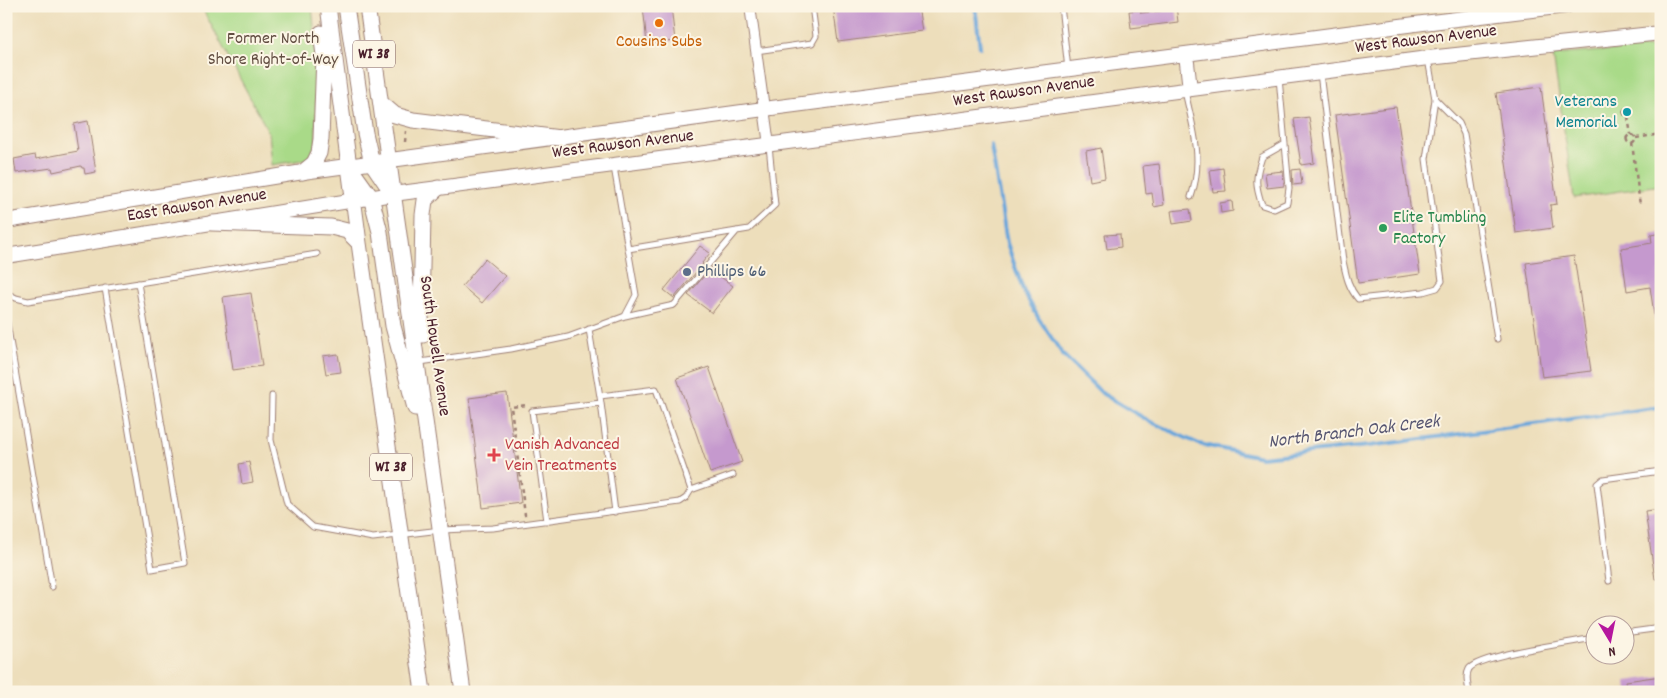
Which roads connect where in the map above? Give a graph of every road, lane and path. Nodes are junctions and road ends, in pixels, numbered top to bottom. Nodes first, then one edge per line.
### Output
1 (318, 6) edge
2 (328, 6) edge
3 (346, 6) edge
4 (367, 6) edge
5 (750, 6) edge
6 (812, 6) edge
7 (1061, 6) edge
8 (1566, 6) edge
9 (1661, 33) edge
10 (756, 51) junction
11 (1186, 54) junction
12 (1428, 58) junction
13 (1068, 69) junction
14 (1320, 72) junction
15 (1279, 78) junction
16 (1187, 90) junction
17 (1435, 99) junction
18 (381, 103) junction
19 (764, 109) junction
20 (1628, 117) dead end
21 (406, 128) dead end
22 (401, 134) dead end
23 (406, 134) junction
24 (1631, 134) junction
25 (1661, 134) edge
26 (560, 138) junction
27 (1636, 138) junction
28 (405, 142) dead end
29 (1632, 143) junction
30 (1285, 144) junction
31 (769, 145) junction
32 (389, 161) junction
33 (372, 163) junction
34 (614, 165) junction
35 (349, 166) junction
36 (303, 172) junction
37 (438, 188) junction
38 (393, 194) junction
39 (371, 197) junction
40 (1191, 197) dead end
41 (354, 200) junction
42 (1640, 205) dead end
43 (6, 221) edge
44 (212, 222) junction
45 (738, 231) junction
46 (359, 243) junction
47 (628, 250) junction
48 (317, 254) dead end
49 (6, 256) edge
50 (138, 283) junction
51 (105, 288) junction
52 (6, 294) edge
53 (625, 316) junction
54 (6, 317) edge
55 (588, 329) junction
56 (1497, 339) dead end
57 (422, 362) junction
58 (272, 396) dead end
59 (600, 396) junction
60 (601, 403) junction
61 (532, 411) junction
62 (432, 470) junction
63 (1661, 471) edge
64 (733, 475) dead end
65 (691, 490) junction
66 (616, 512) junction
67 (517, 516) dead end
68 (547, 521) junction
69 (441, 530) junction
70 (401, 535) junction
71 (1609, 581) dead end
72 (52, 587) dead end
73 (1661, 628) edge
74 (1634, 632) edge
75 (1584, 640) edge
76 (423, 692) edge
77 (463, 692) edge
78 (1469, 692) edge

1 - 36 main road
2 - 35 main road, WI 38
3 - 33 main road
4 - 18 main road, South Howell Avenue / WI 38
5 - 10 street
6 - 10 lane
7 - 13 lane
8 - 11 main road, West Rawson Avenue
9 - 12 main road, West Rawson Avenue
10 - 19 street
11 - 13 main road, West Rawson Avenue
11 - 16 main road
12 - 14 main road, West Rawson Avenue
12 - 17 lane
13 - 19 main road, West Rawson Avenue
14 - 15 main road, West Rawson Avenue
14 - 17 lane
15 - 16 main road, West Rawson Avenue
15 - 30 lane
16 - 31 main road, West Rawson Avenue
16 - 40 lane
17 - 56 lane
18 - 26 main road
18 - 32 main road, South Howell Avenue / WI 38
19 - 26 main road, West Rawson Avenue
19 - 31 street
20 - 24 path
21 - 23 path
22 - 23 path
23 - 28 path
24 - 27 path
24 - 29 path
25 - 27 path
26 - 32 main road, West Rawson Avenue
27 - 29 path
29 - 42 path
30 - 30 lane
31 - 34 main road, West Rawson Avenue
31 - 45 lane
32 - 33 main road, East Rawson Avenue
32 - 38 main road, South Howell Avenue / WI 38
33 - 35 main road, East Rawson Avenue
33 - 38 main road
34 - 37 main road, West Rawson Avenue
34 - 47 lane
35 - 36 main road, East Rawson Avenue
35 - 39 main road
35 - 41 main road, WI 38
36 - 43 main road, East Rawson Avenue
37 - 38 main road, West Rawson Avenue
37 - 57 main road
38 - 39 main road, East Rawson Avenue
38 - 57 main road, South Howell Avenue / WI 38
39 - 41 main road, East Rawson Avenue
39 - 62 main road
41 - 44 main road, East Rawson Avenue
41 - 46 main road, WI 38
44 - 46 main road
44 - 49 main road, East Rawson Avenue
45 - 47 lane
45 - 53 lane
46 - 70 main road, WI 38
47 - 53 lane
48 - 50 lane
50 - 51 lane
50 - 51 lane
51 - 52 lane
53 - 55 lane
54 - 72 lane
55 - 57 lane
55 - 59 lane
57 - 62 main road, South Howell Avenue / WI 38
58 - 70 lane
59 - 60 lane
59 - 65 lane
60 - 61 lane
60 - 66 lane
61 - 67 path
61 - 68 lane
62 - 69 main road, South Howell Avenue / WI 38
63 - 71 lane
64 - 65 lane
65 - 66 lane
66 - 68 lane
68 - 69 lane
69 - 70 lane
69 - 77 main road, South Howell Avenue / WI 38
70 - 76 main road, WI 38
73 - 74 lane
75 - 78 lane

